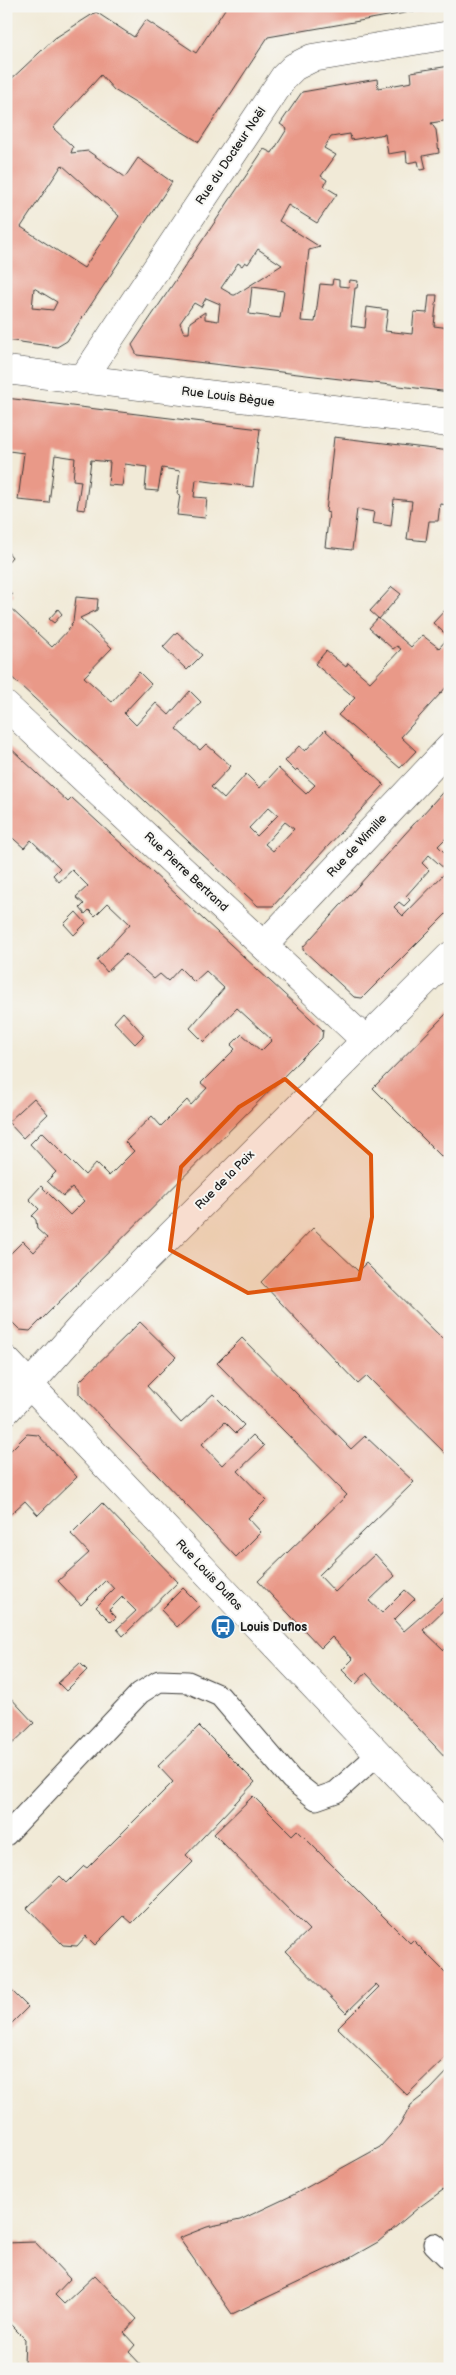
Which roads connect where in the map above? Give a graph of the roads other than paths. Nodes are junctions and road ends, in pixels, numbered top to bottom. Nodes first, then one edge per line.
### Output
1 (450, 35) edge
2 (6, 370) edge
3 (82, 380) junction
4 (450, 423) edge
5 (6, 706) edge
6 (450, 747) edge
7 (264, 945) junction
8 (450, 956) edge
9 (364, 1039) junction
10 (6, 1360) edge
11 (30, 1385) junction
12 (6, 1412) edge
13 (378, 1754) junction
14 (450, 1830) edge
15 (6, 1835) edge
16 (434, 2244) dead end
17 (450, 2260) edge

1 - 3 street, Rue du Docteur Noël
2 - 3 street, Rue Louis Bègue
3 - 4 street, Rue Louis Bègue
5 - 7 street, Rue Pierre Bertrand
6 - 7 street, Rue de Wimille
7 - 9 street, Rue Pierre Bertrand
8 - 9 street, Rue de la Paix
9 - 11 street, Rue de la Paix
10 - 11 street, Rue Louis Duflos
11 - 12 street, Rue de la Paix
11 - 13 street, Rue Louis Duflos
13 - 14 street, Rue Louis Duflos
13 - 15 lane
16 - 17 lane

